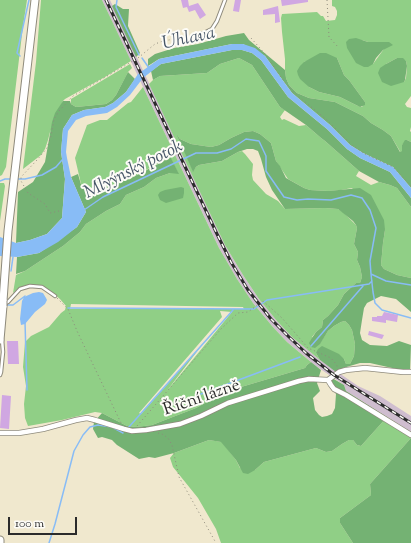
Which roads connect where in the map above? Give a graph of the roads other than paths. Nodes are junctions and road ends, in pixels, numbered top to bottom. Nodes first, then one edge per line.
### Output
1 (35, 0) edge
2 (225, 0) edge
3 (195, 36) road end
4 (55, 296) road end
5 (2, 304) edge
6 (1, 327) edge
7 (0, 340) edge
8 (411, 372) edge
9 (0, 375) edge
10 (328, 380) junction
11 (0, 433) edge
12 (411, 435) edge

1 - 5 main road
2 - 3 lane
4 - 5 lane
5 - 6 main road
6 - 7 main road
6 - 9 lane
8 - 10 street
10 - 11 street, Říční lázně
10 - 12 street

